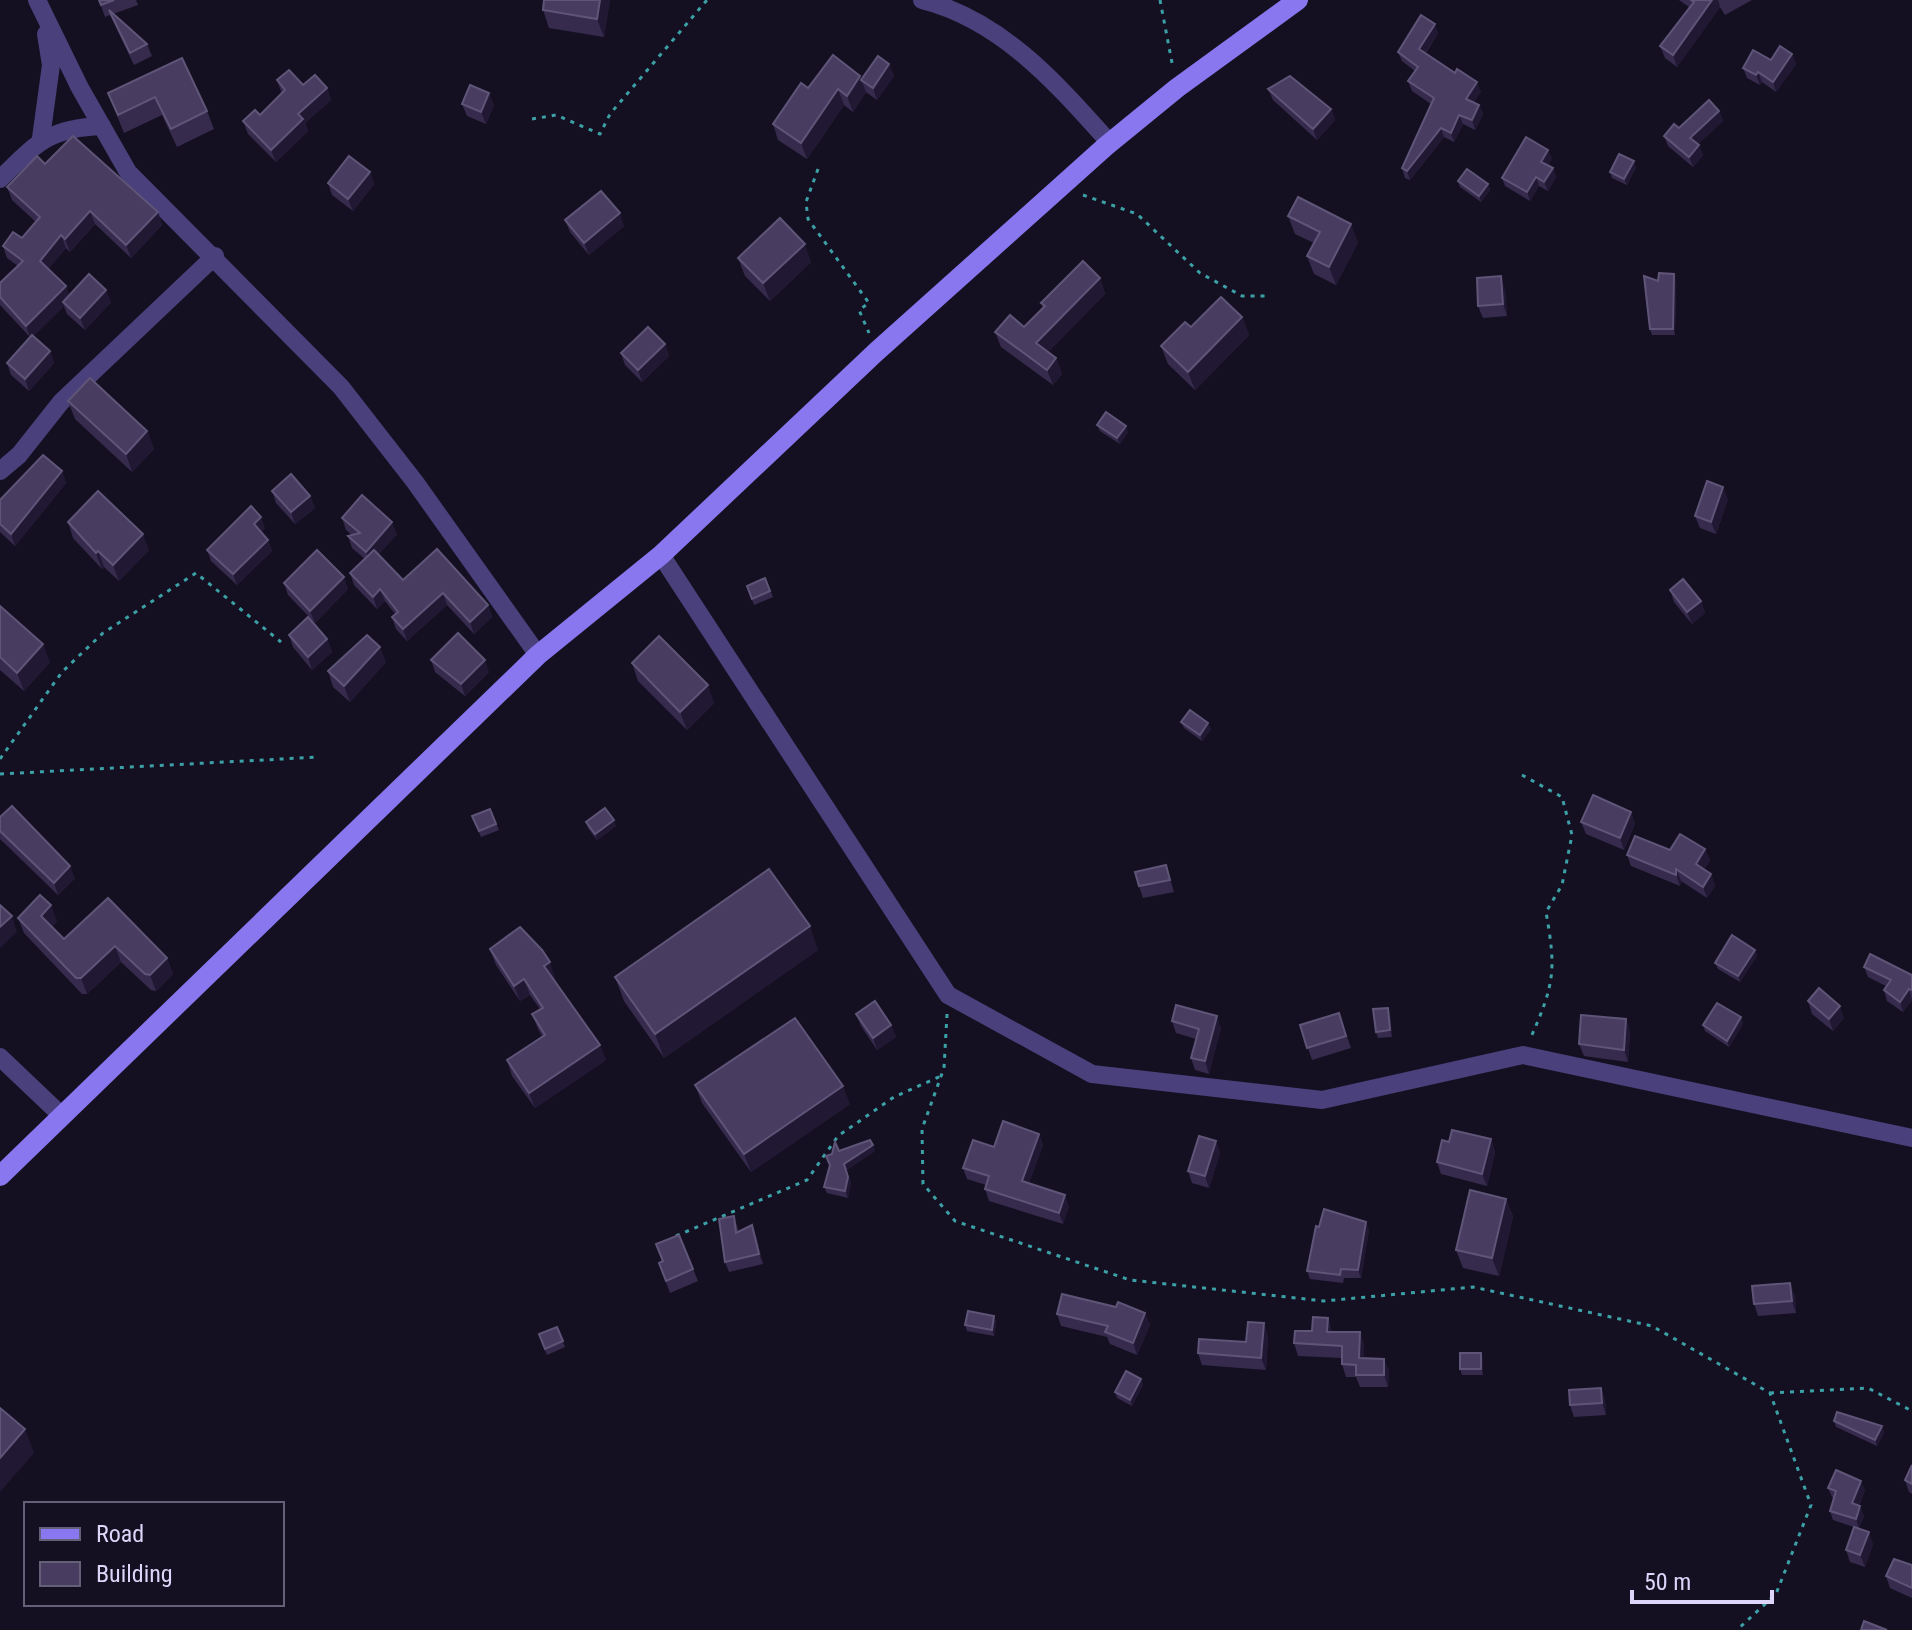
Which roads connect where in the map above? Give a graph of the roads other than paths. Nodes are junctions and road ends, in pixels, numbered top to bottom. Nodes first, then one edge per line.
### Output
1 (922, 0) edge
2 (1298, 0) edge
3 (40, 8) edge
4 (102, 126) junction
5 (41, 138) junction
6 (1110, 143) junction
7 (0, 179) edge
8 (215, 256) junction
9 (0, 471) edge
10 (661, 555) junction
11 (538, 655) junction
12 (0, 1057) edge
13 (62, 1116) junction
14 (1912, 1138) edge
15 (0, 1176) edge

1 - 6 street
2 - 6 main road
3 - 4 street
3 - 5 street
4 - 5 street
4 - 8 street
5 - 7 street
6 - 10 main road
8 - 9 street
8 - 11 street
10 - 11 main road
10 - 14 street
11 - 13 main road
12 - 13 street
13 - 15 main road

